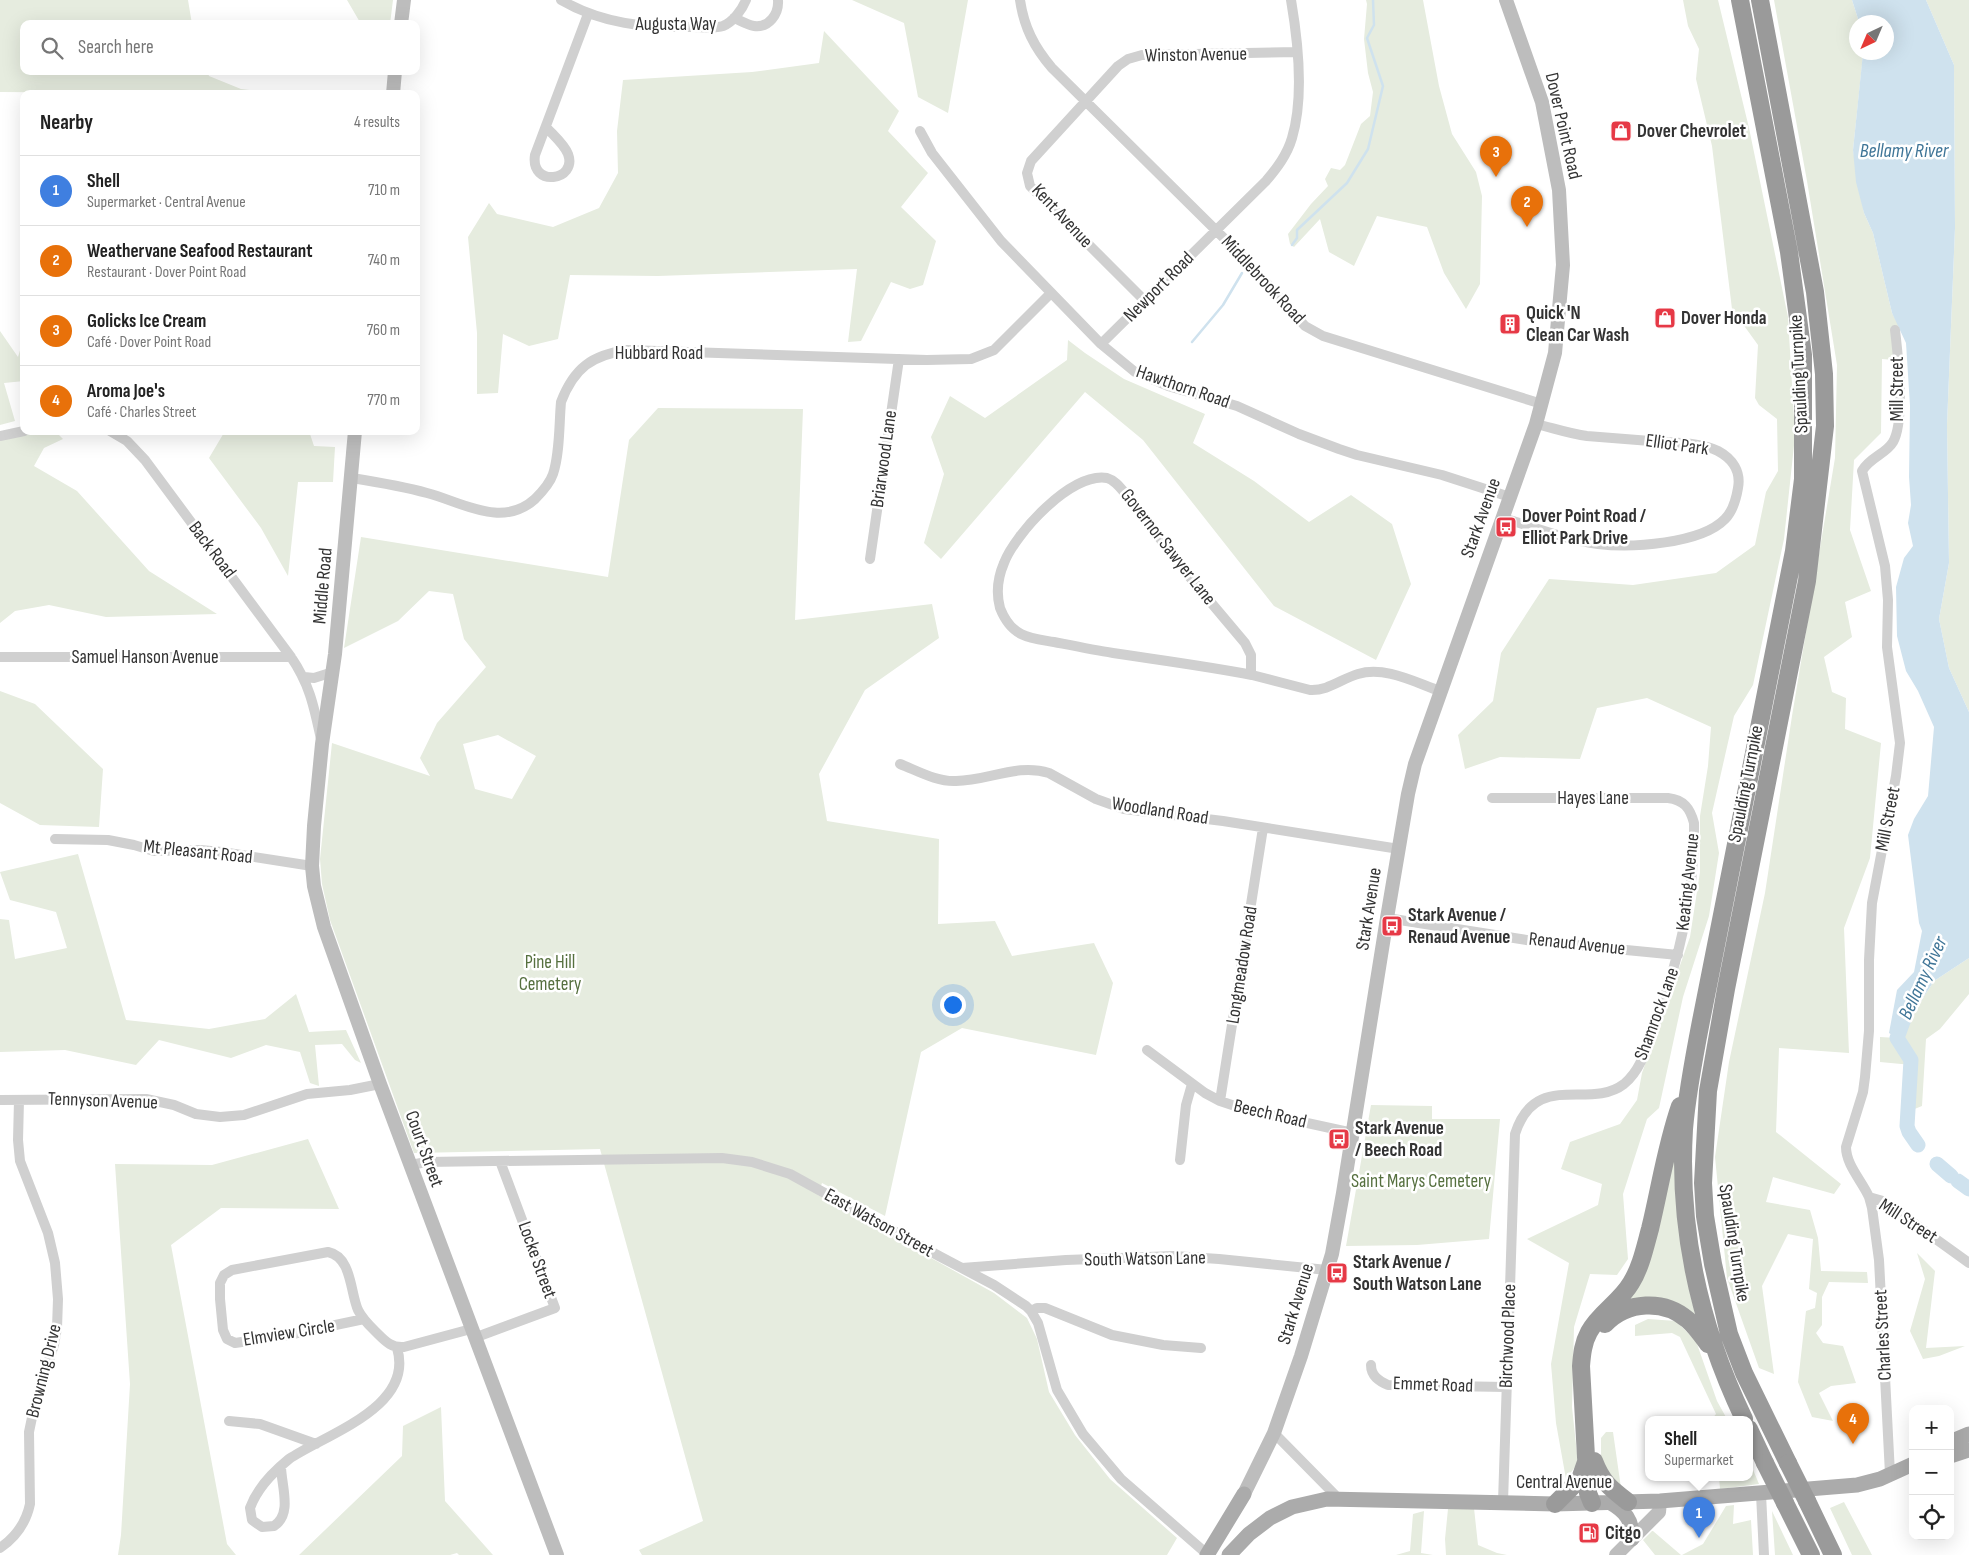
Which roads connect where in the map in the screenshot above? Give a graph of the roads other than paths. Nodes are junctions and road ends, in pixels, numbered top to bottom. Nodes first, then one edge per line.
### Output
1 (404, 0) edge
2 (561, 0) edge
3 (746, 0) edge
4 (778, 0) edge
5 (1020, 0) edge
6 (1291, 0) edge
7 (1506, 0) edge
8 (1740, 0) edge
9 (1760, 0) edge
10 (588, 14) junction
11 (734, 18) junction
12 (402, 20) edge
13 (1297, 52) junction
14 (395, 75) edge
15 (394, 90) edge
16 (1085, 102) junction
17 (546, 127) junction
18 (920, 131) dead end
19 (1216, 230) junction
20 (1563, 265) joint
21 (1051, 294) junction
22 (1145, 301) junction
23 (1895, 330) dead end
24 (1101, 344) junction
25 (899, 359) junction
26 (1542, 404) junction
27 (1536, 424) junction
28 (20, 431) edge
29 (118, 435) edge
30 (355, 435) edge
31 (0, 436) edge
32 (352, 478) junction
33 (1510, 497) junction
34 (1503, 518) junction
35 (870, 559) dead end
36 (0, 656) edge
37 (291, 657) junction
38 (333, 672) junction
39 (1251, 675) junction
40 (304, 677) junction
41 (1440, 691) junction
42 (322, 744) junction
43 (900, 764) dead end
44 (1492, 798) dead end
45 (1690, 809) joint
46 (1263, 828) junction
47 (55, 839) dead end
48 (1399, 849) junction
49 (312, 866) junction
50 (1387, 918) junction
51 (1678, 955) junction
52 (1147, 1050) dead end
53 (1692, 1070) junction
54 (380, 1084) junction
55 (1192, 1084) junction
56 (0, 1100) edge
57 (19, 1100) junction
58 (1220, 1102) junction
59 (1353, 1133) junction
60 (1180, 1160) dead end
61 (500, 1161) junction
62 (411, 1165) junction
63 (1514, 1169) joint
64 (1869, 1197) junction
65 (1969, 1262) edge
66 (962, 1268) junction
67 (1328, 1270) junction
68 (1031, 1311) junction
69 (364, 1319) junction
70 (473, 1334) junction
71 (397, 1348) junction
72 (1200, 1348) dead end
73 (1717, 1357) junction
74 (1371, 1365) dead end
75 (1506, 1387) junction
76 (1743, 1416) edge
77 (229, 1421) dead end
78 (1274, 1433) junction
79 (1969, 1434) edge
80 (1753, 1438) edge
81 (1954, 1440) edge
82 (316, 1444) junction
83 (1969, 1450) edge
84 (1954, 1455) edge
85 (1590, 1461) junction
86 (281, 1466) junction
87 (1909, 1466) edge
88 (1890, 1474) junction
89 (1244, 1494) joint
90 (1761, 1494) junction
91 (1338, 1498) junction
92 (1660, 1500) junction
93 (1503, 1502) junction
94 (1601, 1502) junction
95 (1628, 1502) junction
96 (1555, 1504) junction
97 (1632, 1539) junction
98 (0, 1548) edge
99 (557, 1555) edge
100 (1208, 1555) edge
101 (1229, 1555) edge
102 (1616, 1555) edge
103 (1764, 1555) edge
104 (1811, 1555) edge
105 (1833, 1555) edge

1 - 12 main road
2 - 10 street, Augusta Way
3 - 11 street, Augusta Way
4 - 11 street, Augusta Way
5 - 16 street, Middlebrook Road
6 - 13 street, Newport Road
7 - 20 main road, Dover Point Road
8 - 53 highway, Spaulding Turnpike
9 - 105 highway, Spaulding Turnpike, bridge
10 - 11 street, Augusta Way
10 - 17 street
13 - 16 street, Winston Avenue
13 - 19 street, Newport Road
14 - 15 main road
16 - 19 street, Middlebrook Road
16 - 22 street, Kent Avenue
17 - 17 street
18 - 21 street, Hawthorn Road
19 - 22 street, Newport Road
19 - 26 street, Middlebrook Road
20 - 26 main road, Stark Avenue
21 - 24 street, Hawthorn Road
21 - 25 street, Hubbard Road
22 - 24 street, Newport Road
23 - 64 street, Mill Street
24 - 33 street, Hawthorn Road
25 - 32 street, Hubbard Road
25 - 35 street, Briarwood Lane
26 - 27 main road, Stark Avenue
27 - 33 main road, Stark Avenue
27 - 34 street, Elliot Park
28 - 31 street
29 - 37 street, Back Road
30 - 32 main road, Middle Road
32 - 38 main road, Middle Road
33 - 34 main road, Stark Avenue
34 - 41 main road, Stark Avenue
36 - 37 street, Samuel Hanson Avenue
37 - 40 street, Back Road
38 - 40 street
38 - 42 main road, Middle Road
39 - 39 street, Governor Sawyer Lane
39 - 41 street, Governor Sawyer Lane
40 - 42 street, Back Road
41 - 48 main road, Stark Avenue
42 - 49 main road, Court Street
43 - 46 street, Woodland Road
44 - 45 street, Hayes Lane
45 - 51 street, Keating Avenue
46 - 48 street, Woodland Road
46 - 58 street, Longmeadow Road
47 - 49 street, Mt Pleasant Road
48 - 50 main road, Stark Avenue
49 - 54 main road, Court Street
50 - 51 street, Renaud Avenue
50 - 59 main road, Stark Avenue
51 - 63 street, Shamrock Lane
52 - 55 street, Beech Road
53 - 73 highway, Spaulding Turnpike
53 - 85 highway
54 - 57 street, Tennyson Avenue
54 - 62 main road, Court Street
55 - 58 street, Beech Road
55 - 60 street
56 - 57 street, Tennyson Avenue
57 - 98 street, Browning Drive
58 - 59 street, Beech Road
59 - 67 main road, Stark Avenue
61 - 62 street, East Watson Street
61 - 66 street, East Watson Street
61 - 70 street, Locke Street
62 - 70 main road, Court Street
63 - 75 street, Birchwood Place
64 - 65 street, Mill Street
64 - 88 street, Charles Street
66 - 67 street, South Watson Lane
66 - 68 street, East Watson Street
67 - 78 main road, Stark Avenue
68 - 72 street
68 - 100 street, East Watson Street
69 - 69 street, Elmview Circle
69 - 71 street, Elmview Circle
70 - 71 street
70 - 99 main road, Court Street
71 - 82 street
73 - 76 highway, Spaulding Turnpike
73 - 85 highway
74 - 75 street, Emmet Road
75 - 93 street, Birchwood Place
77 - 82 street
78 - 89 main road, Stark Avenue
78 - 91 street
79 - 81 main road
80 - 104 highway, bridge
82 - 86 street
83 - 84 main road
85 - 94 highway
85 - 95 highway
85 - 96 highway
86 - 86 street
87 - 88 main road, Central Avenue
88 - 90 main road, Central Avenue
89 - 100 main road, Stark Avenue
90 - 92 main road, Central Avenue
90 - 103 street
91 - 93 main road, Central Avenue
91 - 101 main road, Central Avenue
92 - 95 main road, Central Avenue
92 - 97 main road
93 - 96 main road, Central Avenue
94 - 95 main road, Central Avenue
94 - 96 main road, Central Avenue
94 - 97 main road
97 - 102 main road

